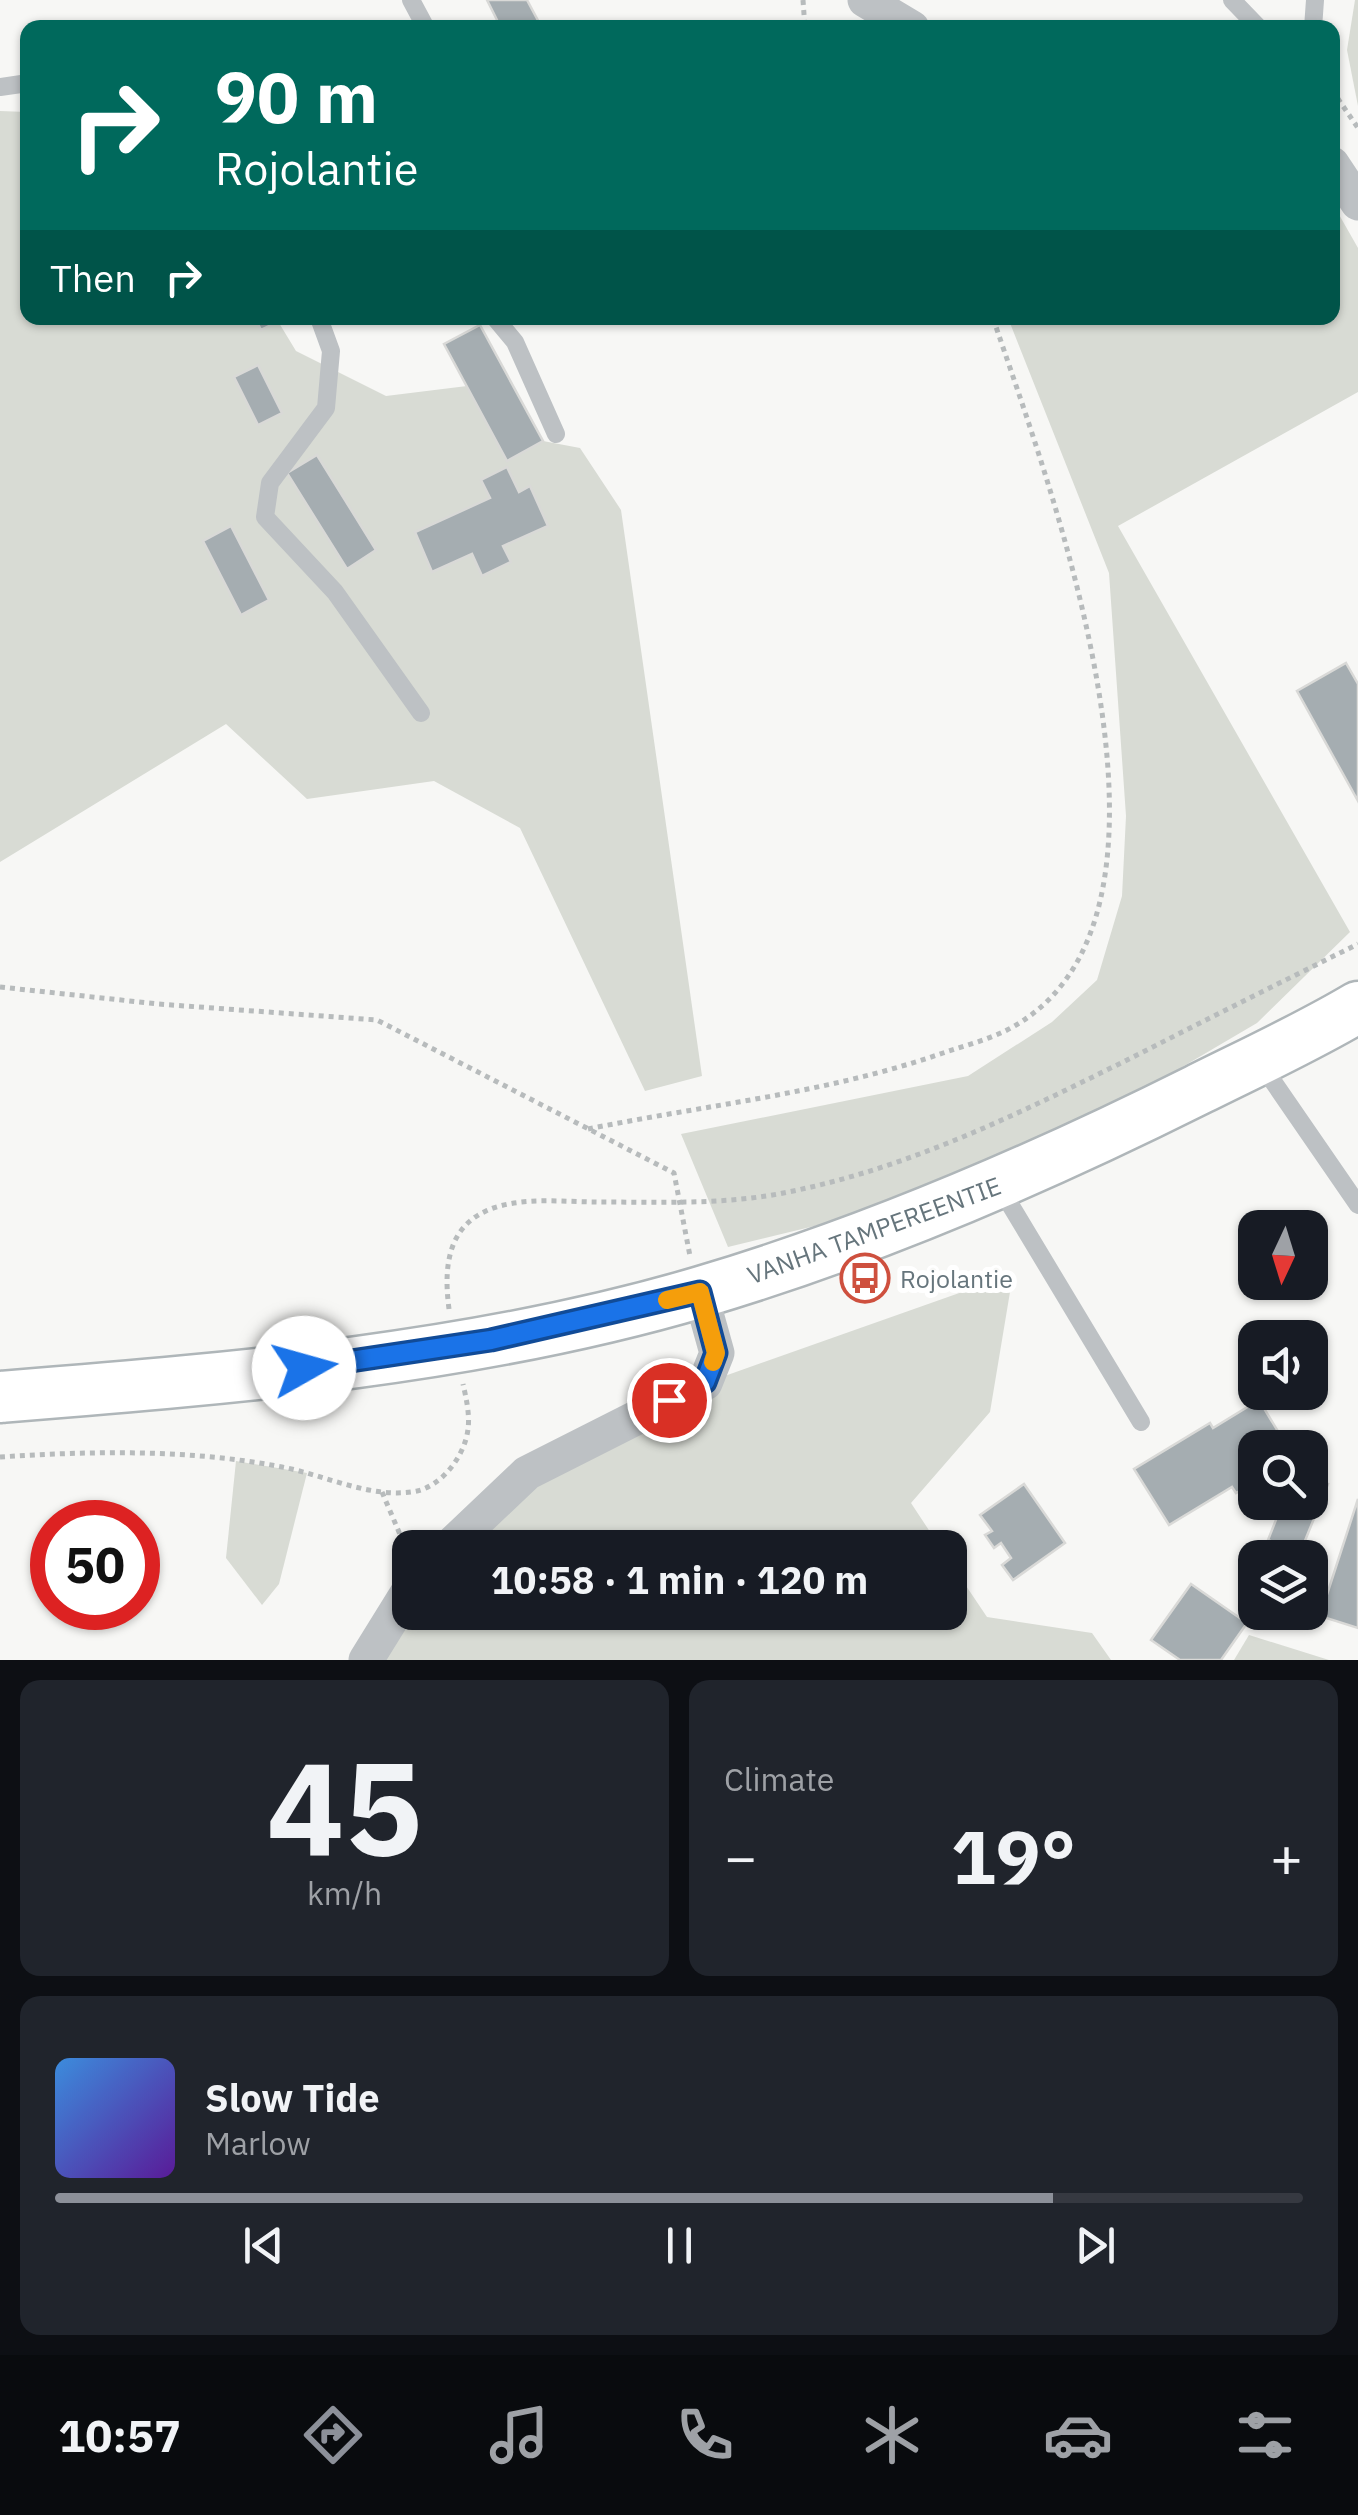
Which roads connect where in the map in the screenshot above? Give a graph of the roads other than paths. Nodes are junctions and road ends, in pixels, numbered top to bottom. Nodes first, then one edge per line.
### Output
1 (866, 0) edge
2 (1232, 0) edge
3 (899, 20) edge
4 (1251, 20) edge
5 (1340, 176) edge
6 (1358, 203) edge
7 (322, 325) edge
8 (501, 325) edge
9 (556, 434) dead end
10 (421, 713) dead end
11 (1358, 1007) edge
12 (1258, 1060) junction
13 (998, 1186) junction
14 (1358, 1206) edge
15 (700, 1292) junction
16 (0, 1396) edge
17 (1141, 1422) dead end
18 (467, 1530) edge
19 (392, 1618) edge
20 (366, 1660) edge

1 - 3 street
2 - 4 lane
5 - 6 street
7 - 10 lane
8 - 9 lane
11 - 12 main road, VANHA TAMPEREENTIE
12 - 13 main road, VANHA TAMPEREENTIE
12 - 14 lane
13 - 15 main road, VANHA TAMPEREENTIE
13 - 17 lane
15 - 16 main road, VANHA TAMPEREENTIE
15 - 18 street
19 - 20 street

